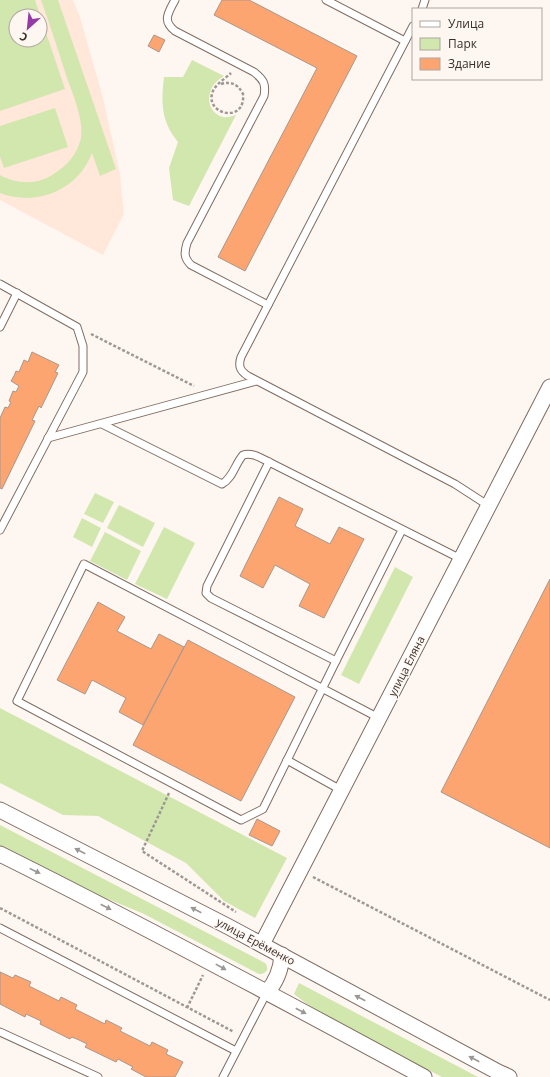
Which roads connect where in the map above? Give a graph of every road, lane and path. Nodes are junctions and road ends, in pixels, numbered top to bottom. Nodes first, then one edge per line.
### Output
1 (175, 0) edge
2 (326, 0) edge
3 (412, 28) edge
4 (405, 41) junction
5 (221, 84) joint
6 (0, 284) edge
7 (17, 293) junction
8 (268, 305) junction
9 (0, 327) edge
10 (77, 327) junction
11 (256, 381) junction
12 (550, 387) edge
13 (209, 394) junction
14 (102, 424) junction
15 (48, 438) junction
16 (269, 462) junction
17 (489, 506) junction
18 (0, 530) edge
19 (402, 530) junction
20 (461, 559) junction
21 (336, 661) junction
22 (323, 688) junction
23 (379, 718) junction
24 (287, 760) junction
25 (341, 790) junction
26 (0, 810) edge
27 (0, 854) edge
28 (300, 870) junction
29 (0, 908) edge
30 (0, 928) edge
31 (262, 944) junction
32 (282, 955) junction
33 (267, 992) junction
34 (550, 1000) edge
35 (0, 1032) edge
36 (244, 1037) junction
37 (236, 1051) junction
38 (98, 1077) edge
39 (223, 1077) edge
40 (424, 1077) edge
41 (509, 1077) edge

1 - 8 lane
2 - 4 lane
3 - 4 lane
4 - 8 lane
5 - 5 path
6 - 7 lane
7 - 9 lane
7 - 10 lane
8 - 11 lane
10 - 13 path
10 - 15 lane
11 - 13 lane
11 - 17 lane
12 - 17 street, улица Еляна
13 - 14 lane
14 - 15 lane
14 - 16 lane
15 - 18 lane
16 - 19 lane
16 - 21 lane
17 - 20 street, улица Еляна
19 - 20 lane
19 - 21 lane
20 - 23 street, улица Еляна
21 - 22 lane
22 - 23 lane
22 - 24 lane
22 - 24 lane
23 - 25 street, улица Еляна
24 - 25 lane
25 - 28 street, улица Еляна
31 -> 26 street, улица Ерёменко
27 -> 33 street
28 - 31 street, улица Еляна
28 - 34 path
29 - 36 path
30 - 37 lane
31 - 32 street, улица Ерёменко
32 - 33 street
41 -> 32 street, улица Ерёменко
33 - 36 lane
33 -> 40 street
35 - 38 lane
36 - 37 lane
37 - 39 lane

